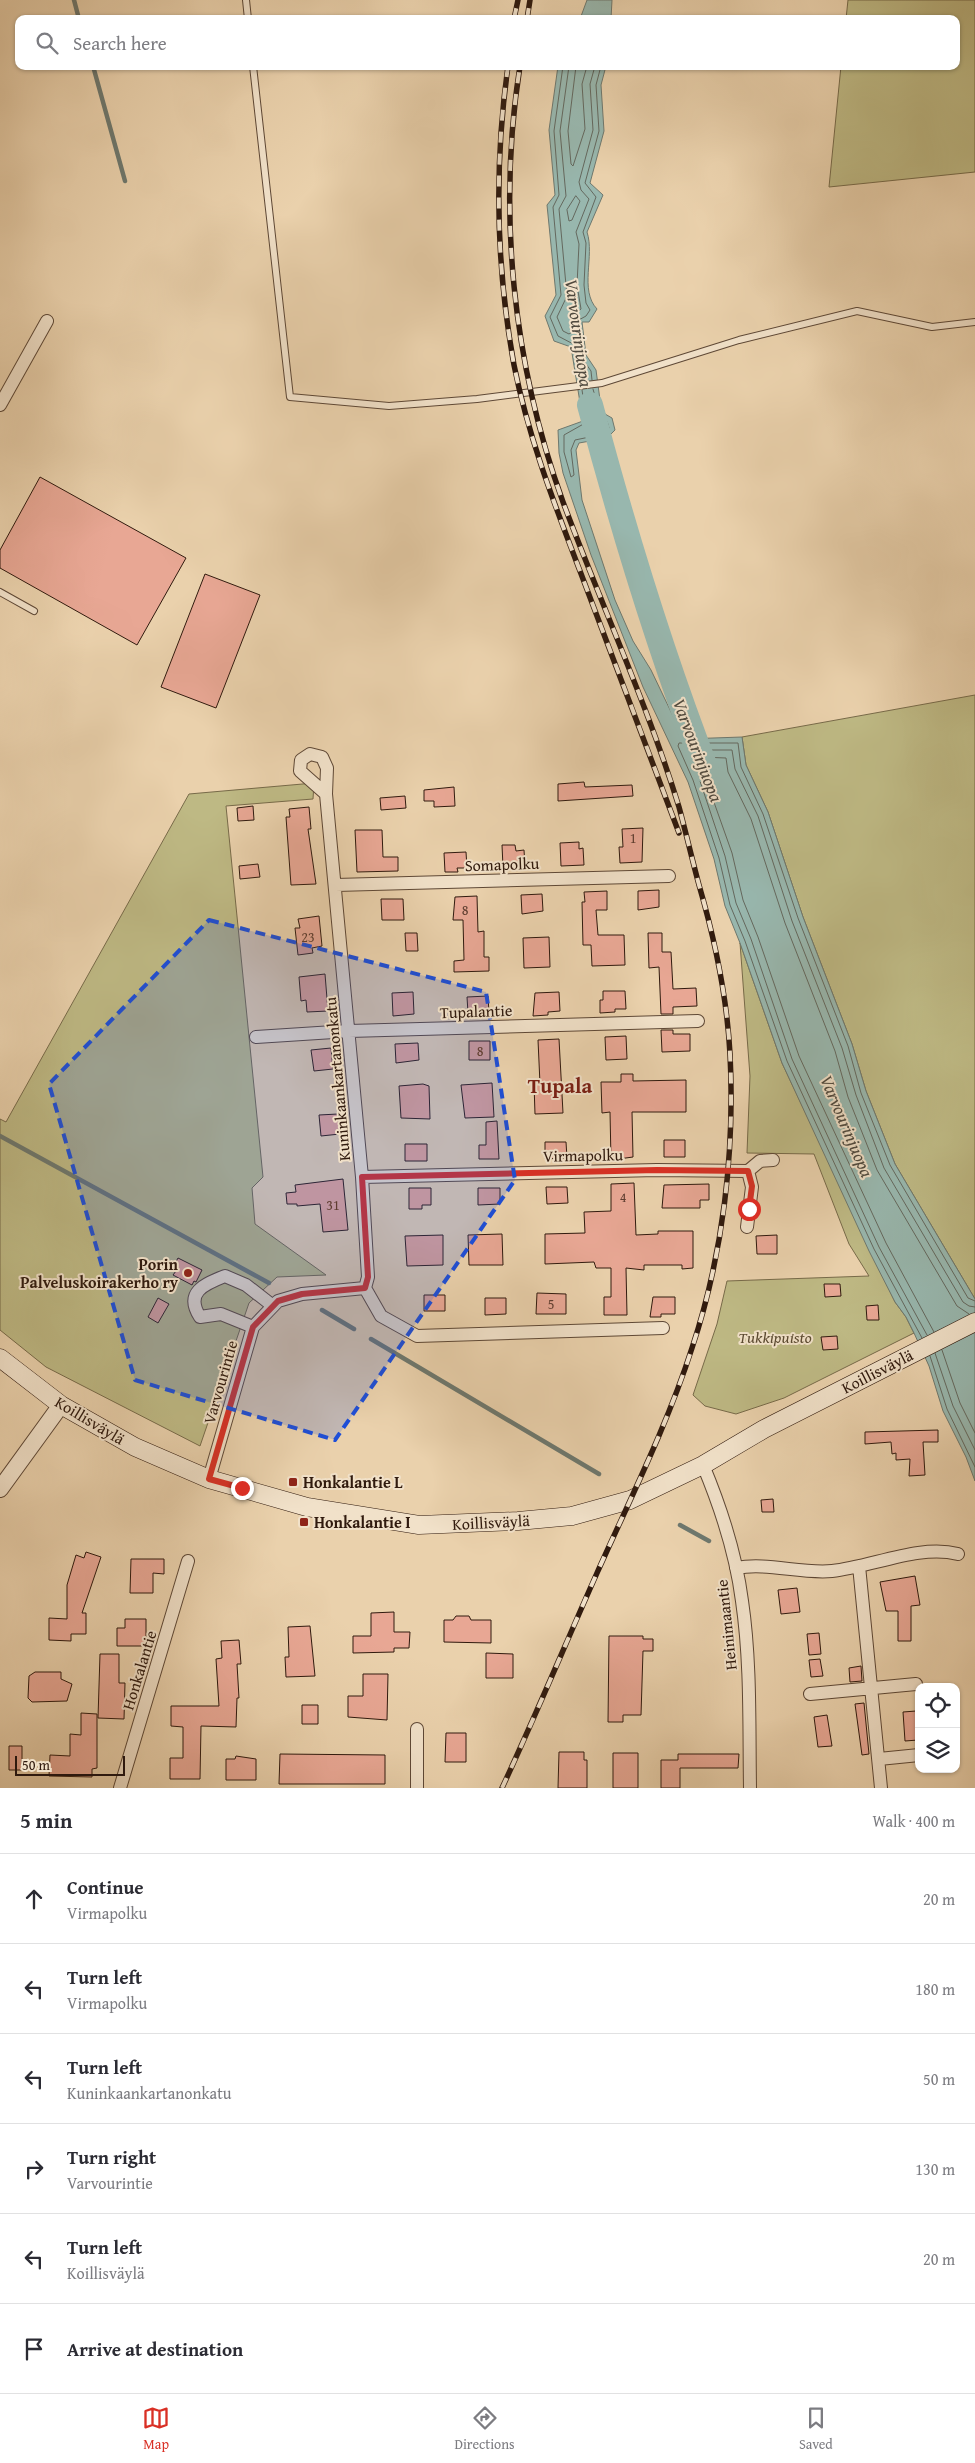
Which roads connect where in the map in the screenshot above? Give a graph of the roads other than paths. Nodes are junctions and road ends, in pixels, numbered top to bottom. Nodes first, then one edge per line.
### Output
1 (246, 0) edge
2 (248, 15) edge
3 (254, 70) edge
4 (47, 321) dead end
5 (975, 322) edge
6 (0, 405) edge
7 (0, 592) edge
8 (34, 611) dead end
9 (326, 794) dead end
10 (669, 876) dead end
11 (336, 885) junction
12 (698, 1021) dead end
13 (349, 1031) junction
14 (256, 1037) dead end
15 (773, 1160) dead end
16 (748, 1171) junction
17 (362, 1177) junction
18 (747, 1227) dead end
19 (365, 1288) junction
20 (273, 1306) junction
21 (975, 1322) edge
22 (253, 1327) junction
23 (663, 1328) dead end
24 (0, 1358) edge
25 (61, 1405) junction
26 (703, 1465) junction
27 (209, 1479) junction
28 (0, 1489) edge
29 (958, 1554) dead end
30 (188, 1561) dead end
31 (859, 1566) junction
32 (736, 1568) junction
33 (915, 1684) edge
34 (871, 1688) junction
35 (810, 1694) dead end
36 (417, 1729) dead end
37 (915, 1755) edge
38 (878, 1759) junction
39 (120, 1788) edge
40 (417, 1788) edge
41 (750, 1788) edge
42 (882, 1788) edge

1 - 2 lane
3 - 5 lane
4 - 6 street
7 - 8 lane
9 - 11 street, Kuninkaankartanonkatu
10 - 11 street, Somapolku
11 - 13 street, Kuninkaankartanonkatu
12 - 13 street, Tupalantie
13 - 14 street, Tupalantie
13 - 17 street, Kuninkaankartanonkatu
15 - 16 street
16 - 17 street, Virmapolku
16 - 18 street
17 - 19 street, Kuninkaankartanonkatu
19 - 20 street, Varvourintie
19 - 23 street
20 - 22 street, Varvourintie
20 - 22 street
21 - 26 main road, Koillisväylä
22 - 27 street, Varvourintie
24 - 25 main road, Koillisväylä
25 - 27 main road, Koillisväylä
25 - 28 street
26 - 27 main road, Koillisväylä
26 - 32 street, Heinimaantie
29 - 31 street
30 - 39 street, Honkalantie
31 - 32 street
31 - 34 street
32 - 41 street, Heinimaantie
33 - 34 street
34 - 35 street
34 - 38 street
36 - 40 street
37 - 38 street
38 - 42 street

